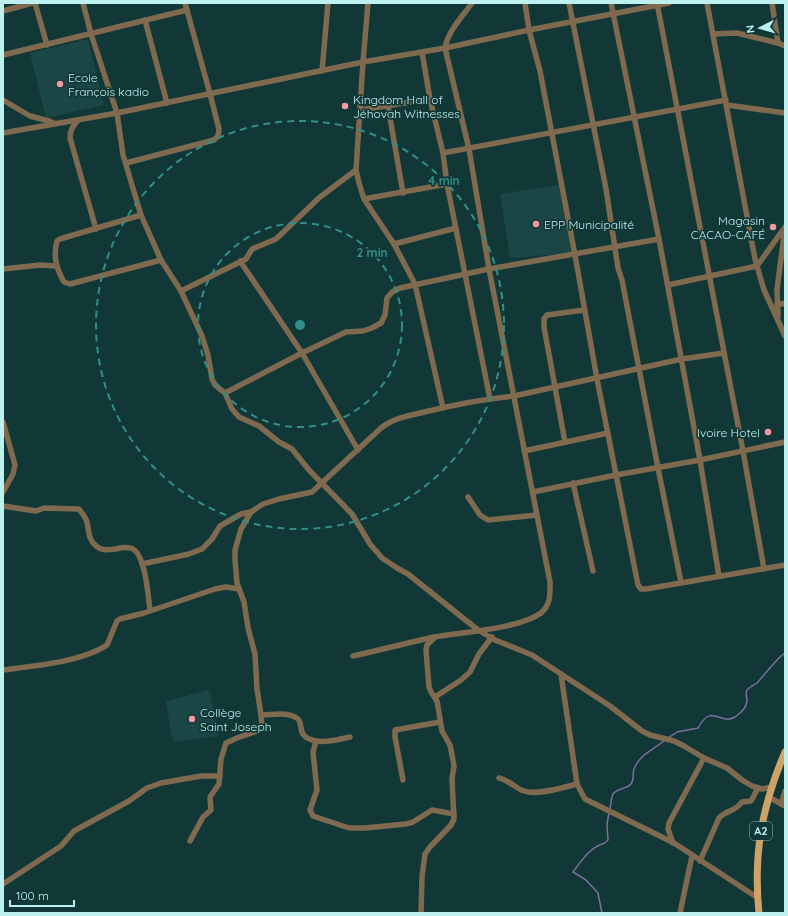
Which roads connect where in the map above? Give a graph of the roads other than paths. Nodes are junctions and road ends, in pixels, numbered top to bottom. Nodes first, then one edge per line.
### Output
1 (32, 3) edge
2 (36, 3) edge
3 (83, 3) edge
4 (185, 3) edge
5 (328, 3) edge
6 (368, 3) edge
7 (472, 3) edge
8 (525, 3) edge
9 (569, 3) edge
10 (611, 3) edge
11 (669, 3) edge
12 (707, 3) edge
13 (772, 3) edge
14 (657, 4) edge
15 (187, 10) junction
16 (3, 11) edge
17 (613, 14) junction
18 (145, 20) junction
19 (572, 21) junction
20 (528, 30) junction
21 (91, 34) junction
22 (713, 34) junction
23 (778, 43) junction
24 (47, 44) junction
25 (785, 46) edge
26 (445, 48) junction
27 (422, 52) junction
28 (3, 55) edge
29 (363, 62) junction
30 (322, 71) junction
31 (210, 94) junction
32 (430, 99) junction
33 (3, 100) edge
34 (168, 103) junction
35 (726, 103) junction
36 (388, 106) junction
37 (678, 109) junction
38 (360, 110) junction
39 (117, 113) junction
40 (785, 113) edge
41 (635, 116) junction
42 (79, 120) junction
43 (54, 124) junction
44 (594, 125) junction
45 (3, 133) edge
46 (551, 133) junction
47 (469, 149) junction
48 (443, 153) junction
49 (126, 163) junction
50 (356, 170) junction
51 (447, 184) junction
52 (403, 193) junction
53 (364, 199) junction
54 (140, 215) junction
55 (785, 227) edge
56 (456, 228) junction
57 (96, 229) junction
58 (659, 240) junction
59 (394, 244) junction
60 (615, 247) junction
61 (575, 255) junction
62 (161, 260) junction
63 (240, 262) junction
64 (56, 266) junction
65 (757, 266) junction
66 (3, 269) edge
67 (489, 269) junction
68 (465, 274) junction
69 (709, 276) junction
70 (415, 284) junction
71 (668, 285) junction
72 (180, 292) junction
73 (785, 303) edge
74 (777, 305) junction
75 (584, 310) junction
76 (778, 321) junction
77 (785, 336) edge
78 (724, 352) junction
79 (302, 353) junction
80 (682, 359) junction
81 (640, 370) junction
82 (597, 379) junction
83 (555, 387) junction
84 (225, 393) junction
85 (514, 396) junction
86 (490, 399) junction
87 (443, 408) junction
88 (3, 422) edge
89 (608, 433) junction
90 (565, 442) junction
91 (785, 442) edge
92 (358, 450) junction
93 (524, 451) junction
94 (743, 451) junction
95 (700, 460) junction
96 (658, 468) junction
97 (616, 475) junction
98 (322, 483) junction
99 (573, 483) junction
100 (3, 492) edge
101 (533, 492) junction
102 (468, 497) dead end
103 (3, 506) edge
104 (251, 512) junction
105 (537, 515) junction
106 (142, 564) junction
107 (785, 565) edge
108 (764, 569) junction
109 (593, 571) dead end
110 (719, 576) junction
111 (681, 582) junction
112 (239, 589) junction
113 (150, 610) junction
114 (478, 630) junction
115 (434, 637) junction
116 (492, 637) junction
117 (353, 656) dead end
118 (3, 670) edge
119 (561, 674) junction
120 (435, 697) junction
121 (261, 715) junction
122 (440, 722) junction
123 (350, 737) dead end
124 (316, 741) junction
125 (785, 752) edge
126 (704, 758) junction
127 (220, 776) junction
128 (499, 778) dead end
129 (403, 780) dead end
130 (577, 784) junction
131 (772, 787) junction
132 (758, 788) junction
133 (785, 791) edge
134 (769, 797) junction
135 (783, 805) edge
136 (454, 814) junction
137 (190, 841) dead end
138 (674, 843) junction
139 (692, 856) junction
140 (700, 861) junction
141 (3, 884) edge
142 (758, 898) junction
143 (421, 913) edge
144 (680, 913) edge
145 (759, 913) edge

1 - 16 street
2 - 24 street
3 - 21 street
4 - 15 street
5 - 30 street
6 - 29 street
7 - 26 street
8 - 20 street
9 - 19 street
10 - 17 street
11 - 14 street
12 - 22 street
13 - 23 street
14 - 17 street
14 - 37 street
15 - 18 street
15 - 31 street
17 - 19 street
17 - 41 street
18 - 21 street
18 - 34 street
19 - 20 street
19 - 44 street
20 - 26 street
20 - 46 street
21 - 24 street
21 - 39 street
22 - 23 street
22 - 35 street
23 - 25 street
24 - 28 street
26 - 27 street
26 - 47 street
27 - 29 street
27 - 32 street
29 - 30 street
29 - 38 street
30 - 31 street
31 - 34 street
31 - 49 street
32 - 36 street
32 - 48 street
33 - 43 street
34 - 39 street
35 - 37 street
35 - 40 street
35 - 65 street
36 - 38 street
36 - 52 street
37 - 41 street
37 - 69 street
38 - 50 street
39 - 42 street
39 - 49 street
41 - 44 street
41 - 58 street
42 - 43 street
42 - 57 street
43 - 45 street
44 - 46 street
44 - 60 street
46 - 47 street
46 - 61 street
47 - 48 street
47 - 67 street
48 - 51 street
49 - 54 street
50 - 53 street
50 - 63 street
51 - 52 street
51 - 56 street
52 - 53 street
53 - 59 street
54 - 57 street
54 - 62 street
55 - 65 street
55 - 74 street
56 - 59 street
56 - 68 street
57 - 64 street
58 - 60 street
58 - 71 street
59 - 70 street
60 - 61 street
60 - 81 street
61 - 67 street
61 - 75 street
62 - 64 street
62 - 72 street
63 - 72 street
63 - 79 street
64 - 66 street
65 - 69 street
65 - 76 street
67 - 68 street
67 - 85 street
68 - 70 street
68 - 86 street
69 - 71 street
69 - 78 street
70 - 79 street
70 - 87 street
71 - 80 street
72 - 84 street
73 - 74 street
74 - 76 street
75 - 82 street
75 - 83 street
76 - 77 street
78 - 80 street
78 - 94 street
79 - 84 street
79 - 92 street
80 - 81 street
80 - 95 street
81 - 82 street
81 - 96 street
82 - 83 street
82 - 89 street
83 - 85 street
83 - 90 street
84 - 98 street
85 - 86 street
85 - 93 street
86 - 87 street
87 - 92 street
88 - 100 street
89 - 90 street
89 - 97 street
90 - 93 street
91 - 94 street
92 - 98 street
93 - 101 street
94 - 95 street
94 - 108 street
95 - 96 street
95 - 110 street
96 - 97 street
96 - 111 street
97 - 99 street
97 - 111 street
98 - 104 street
98 - 114 street
99 - 101 street
99 - 109 street
101 - 105 street
102 - 105 street
103 - 106 street
104 - 106 street
104 - 112 street
105 - 114 street
106 - 113 street
107 - 108 street
108 - 110 street
110 - 111 street
112 - 113 street
112 - 121 street
113 - 118 street
114 - 115 street
114 - 116 street
115 - 117 street
115 - 120 street
116 - 119 street
116 - 120 street
119 - 126 street
119 - 130 street
120 - 122 street
121 - 124 street
121 - 127 street
122 - 129 street
122 - 136 street
123 - 124 street
124 - 136 street
125 - 131 main road, A2
126 - 132 street
126 - 138 street
127 - 137 street
127 - 141 street
128 - 130 street
130 - 138 street
131 - 132 street
131 - 134 main road, A2
132 - 140 street
133 - 135 street
134 - 135 street
134 - 142 main road, A2
136 - 143 street
138 - 139 street
139 - 140 street
139 - 144 street
140 - 142 street
142 - 145 main road, A2

